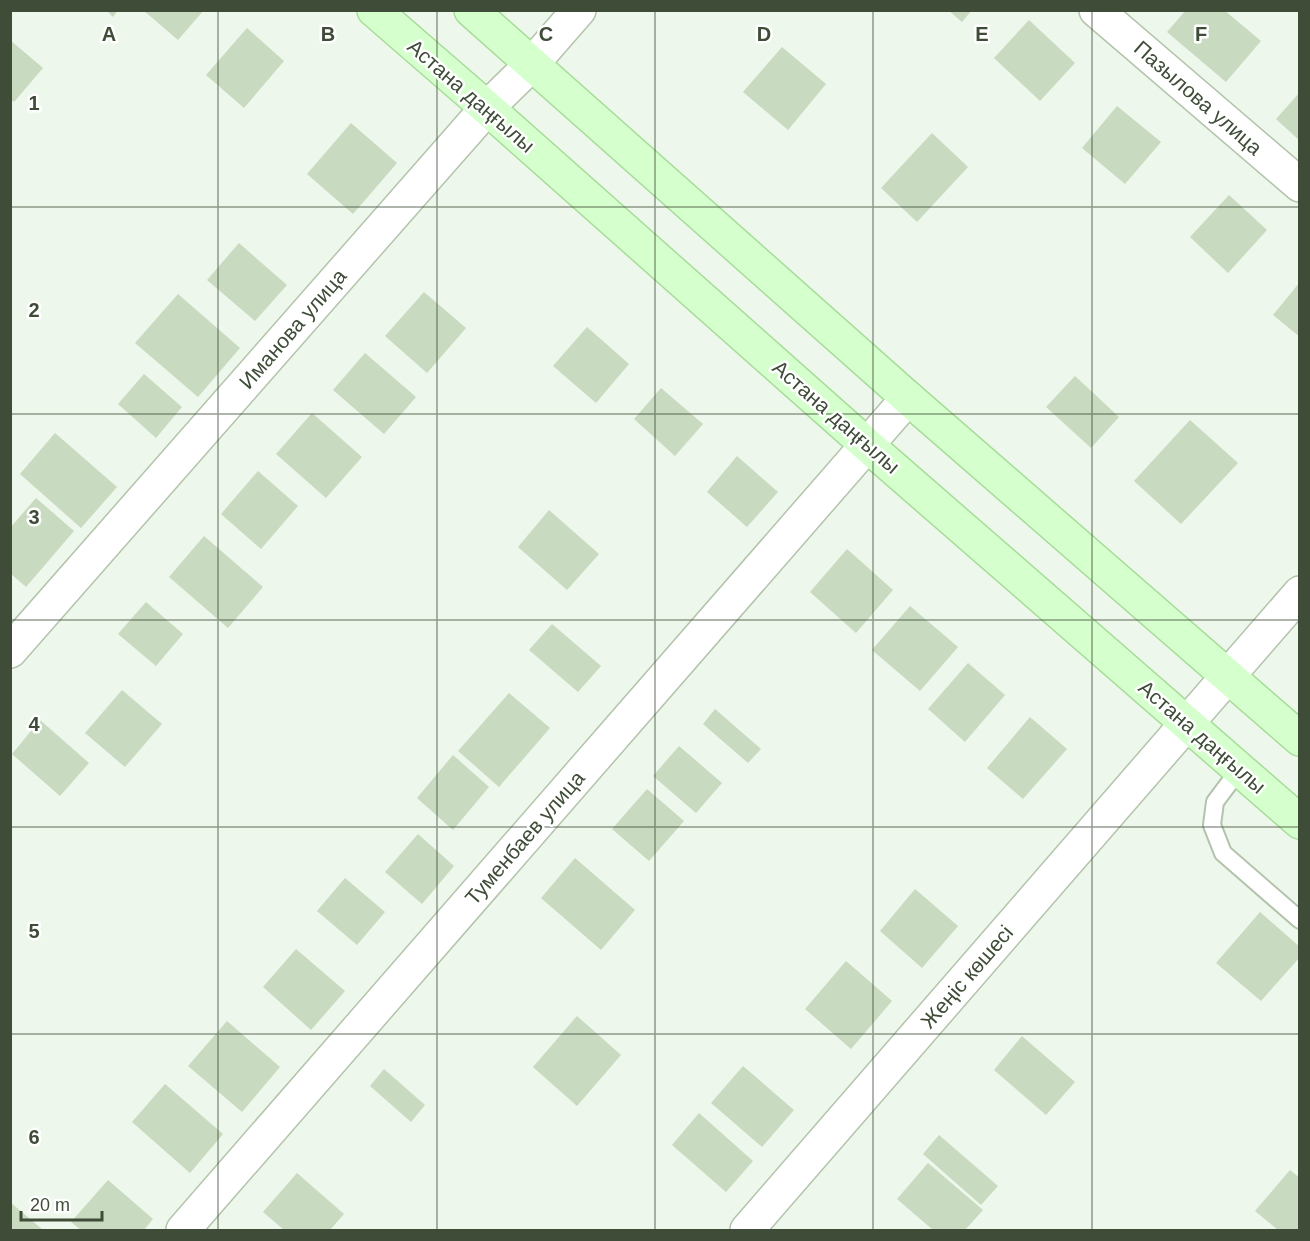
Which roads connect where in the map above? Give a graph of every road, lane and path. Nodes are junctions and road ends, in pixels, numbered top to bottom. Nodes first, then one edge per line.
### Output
1 (374, 10) edge
2 (471, 10) edge
3 (579, 10) edge
4 (1096, 10) edge
5 (532, 64) junction
6 (487, 108) junction
7 (1299, 185) edge
8 (908, 398) junction
9 (867, 445) junction
10 (1299, 593) edge
11 (10, 651) edge
12 (1227, 676) junction
13 (1187, 723) junction
14 (1299, 739) edge
15 (1239, 770) junction
16 (1299, 822) edge
17 (1299, 920) edge
18 (183, 1230) edge
19 (747, 1230) edge

1 - 6 street, Астана даңғылы
2 - 5 street
3 - 5 street, Иманова улица
4 - 7 street, Пазылова улица
5 - 6 street, Иманова улица
5 - 8 street
6 - 9 street, Астана даңғылы
6 - 11 street, Иманова улица
8 - 9 street, Туменбаев улица
8 - 12 street
9 - 13 street, Астана даңғылы
9 - 18 street, Туменбаев улица
10 - 12 street
12 - 13 street, Жеңіс көшесі
12 - 14 street
13 - 15 street, Астана даңғылы
13 - 19 street, Жеңіс көшесі
15 - 16 street, Астана даңғылы
15 - 17 lane

